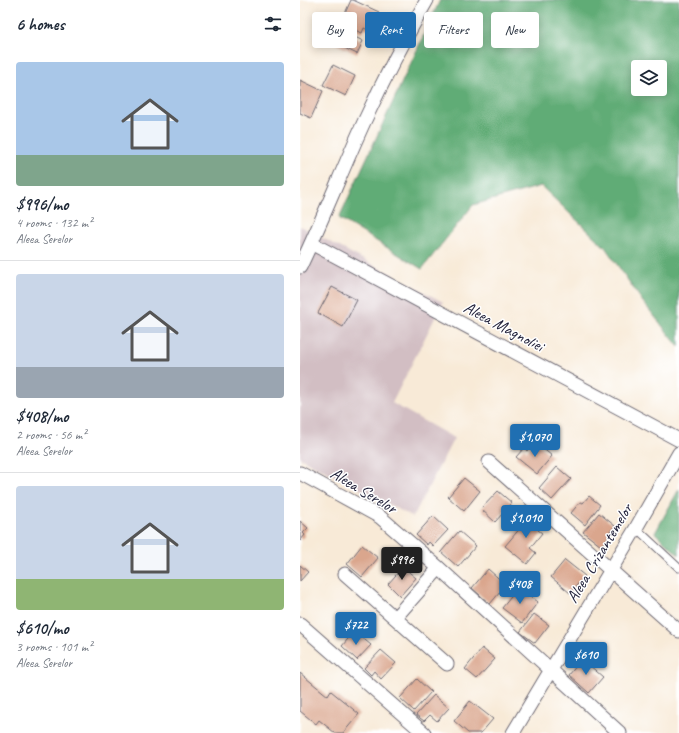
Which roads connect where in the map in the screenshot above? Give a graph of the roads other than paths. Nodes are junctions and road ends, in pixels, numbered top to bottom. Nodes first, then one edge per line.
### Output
1 (427, 0) edge
2 (311, 244) junction
3 (300, 267) edge
4 (679, 440) edge
5 (679, 453) edge
6 (489, 462) dead end
7 (300, 473) edge
8 (636, 528) junction
9 (439, 568) junction
10 (679, 568) edge
11 (610, 569) junction
12 (345, 574) dead end
13 (395, 618) junction
14 (300, 624) edge
15 (679, 631) edge
16 (447, 664) dead end
17 (551, 669) junction
18 (424, 733) edge
19 (513, 733) edge
20 (620, 733) edge

1 - 2 street
2 - 3 street
2 - 4 street, Aleea Magnoliei
5 - 8 street, Aleea Crizantemelor
6 - 11 street
7 - 9 street, Aleea Serelor
8 - 10 lane
8 - 11 street, Aleea Crizantemelor
9 - 13 street
9 - 17 street, Aleea Serelor
11 - 15 street
11 - 17 street, Aleea Crizantemelor
12 - 13 street
13 - 16 street
14 - 18 street
17 - 19 street, Aleea Crizantemelor
17 - 20 street, Aleea Serelor

